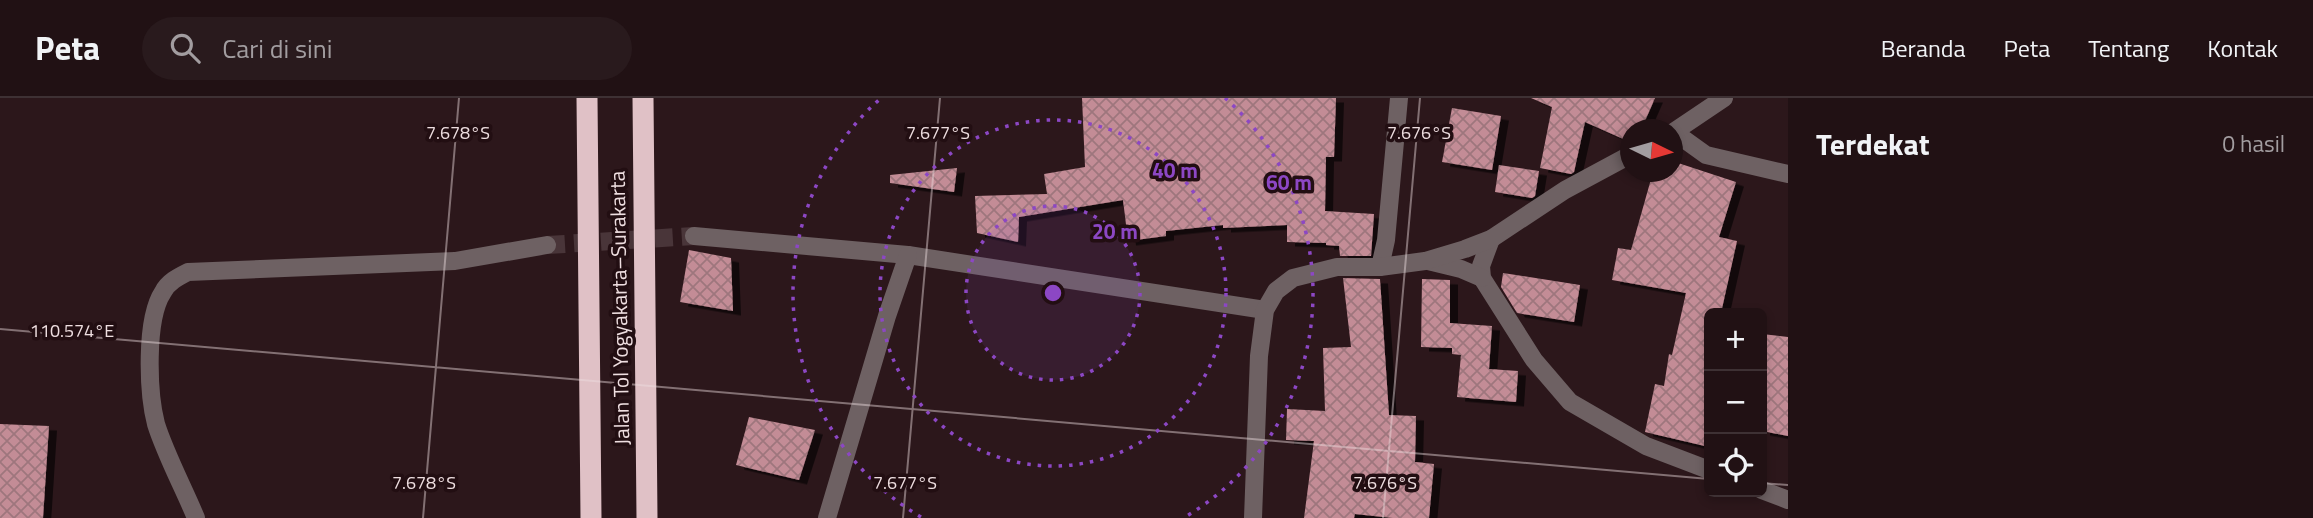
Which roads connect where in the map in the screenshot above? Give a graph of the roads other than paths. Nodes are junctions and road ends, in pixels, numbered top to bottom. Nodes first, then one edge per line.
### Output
1 (587, 98) edge
2 (643, 98) edge
3 (1399, 98) edge
4 (1724, 98) edge
5 (1683, 126) edge
6 (1683, 140) edge
7 (1620, 160) edge
8 (1788, 174) edge
9 (694, 236) tunnel mouth
10 (1490, 239) junction
11 (547, 245) tunnel mouth
12 (908, 255) junction
13 (1425, 261) junction
14 (1380, 267) junction
15 (1482, 278) junction
16 (1265, 310) junction
17 (1704, 468) edge
18 (1767, 492) edge
19 (1788, 500) edge
20 (196, 518) edge
21 (591, 518) edge
22 (647, 518) edge
23 (827, 518) edge
24 (1253, 518) edge

1 - 21 highway, Jalan Tol Yogyakarta–Surakarta
2 - 22 highway, Jalan Tol Yogyakarta–Surakarta
3 - 14 street
4 - 5 street
6 - 8 street
7 - 10 street
9 - 12 street
10 - 13 street
10 - 15 street
11 - 20 street
12 - 16 street
12 - 23 street
13 - 14 street
13 - 15 street
14 - 16 street
15 - 17 street
16 - 24 street
18 - 19 street

